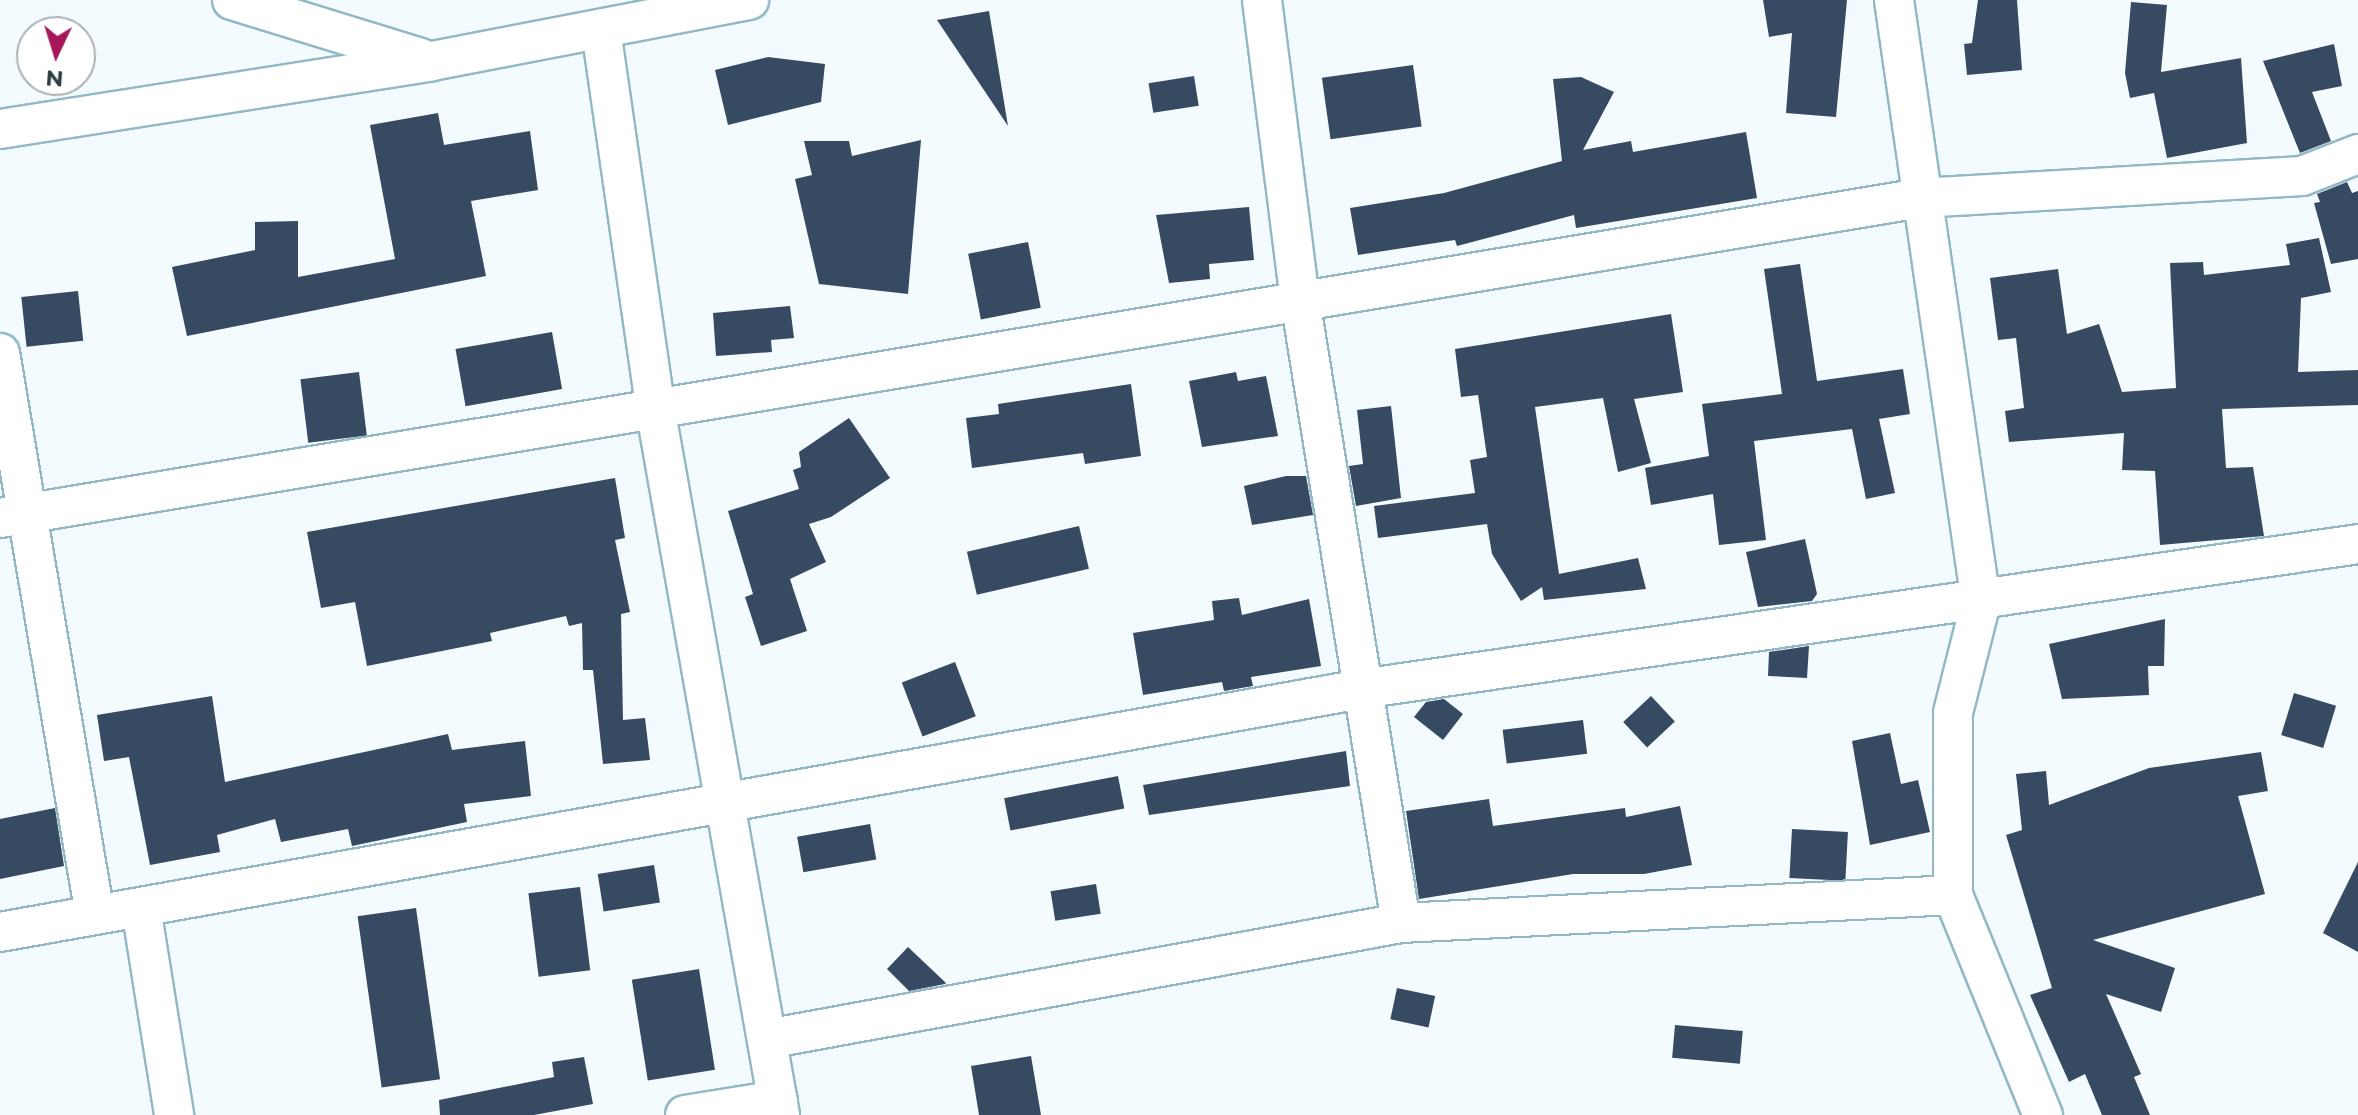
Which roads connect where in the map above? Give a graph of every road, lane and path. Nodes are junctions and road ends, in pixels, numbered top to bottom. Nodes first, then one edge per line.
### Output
1 (232, 0) edge
2 (749, 0) edge
3 (1262, 0) edge
4 (1894, 0) edge
5 (601, 30) junction
6 (432, 61) junction
7 (0, 129) edge
8 (2358, 154) edge
9 (1920, 198) junction
10 (1300, 300) junction
11 (0, 353) edge
12 (656, 413) junction
13 (15, 515) edge
14 (2358, 544) edge
15 (1981, 602) junction
16 (1361, 689) junction
17 (722, 807) junction
18 (1953, 895) junction
19 (141, 908) junction
20 (95, 915) junction
21 (1401, 923) junction
22 (0, 932) edge
23 (767, 1039) junction
24 (779, 1107) edge
25 (174, 1115) edge
26 (685, 1115) edge
27 (2043, 1115) edge

1 - 6 street
2 - 5 street
3 - 10 street
4 - 9 street
5 - 6 street
5 - 12 street
6 - 7 street
8 - 9 street
9 - 10 street
9 - 15 street
10 - 12 street
10 - 16 street
11 - 13 street
12 - 13 street
12 - 17 street
13 - 20 street
14 - 15 street
15 - 16 street
15 - 18 street
16 - 17 street
16 - 21 street
17 - 19 street
17 - 23 street
18 - 21 street
18 - 27 street
19 - 20 street
19 - 25 street
20 - 22 street
21 - 23 street
23 - 24 street
24 - 26 street

